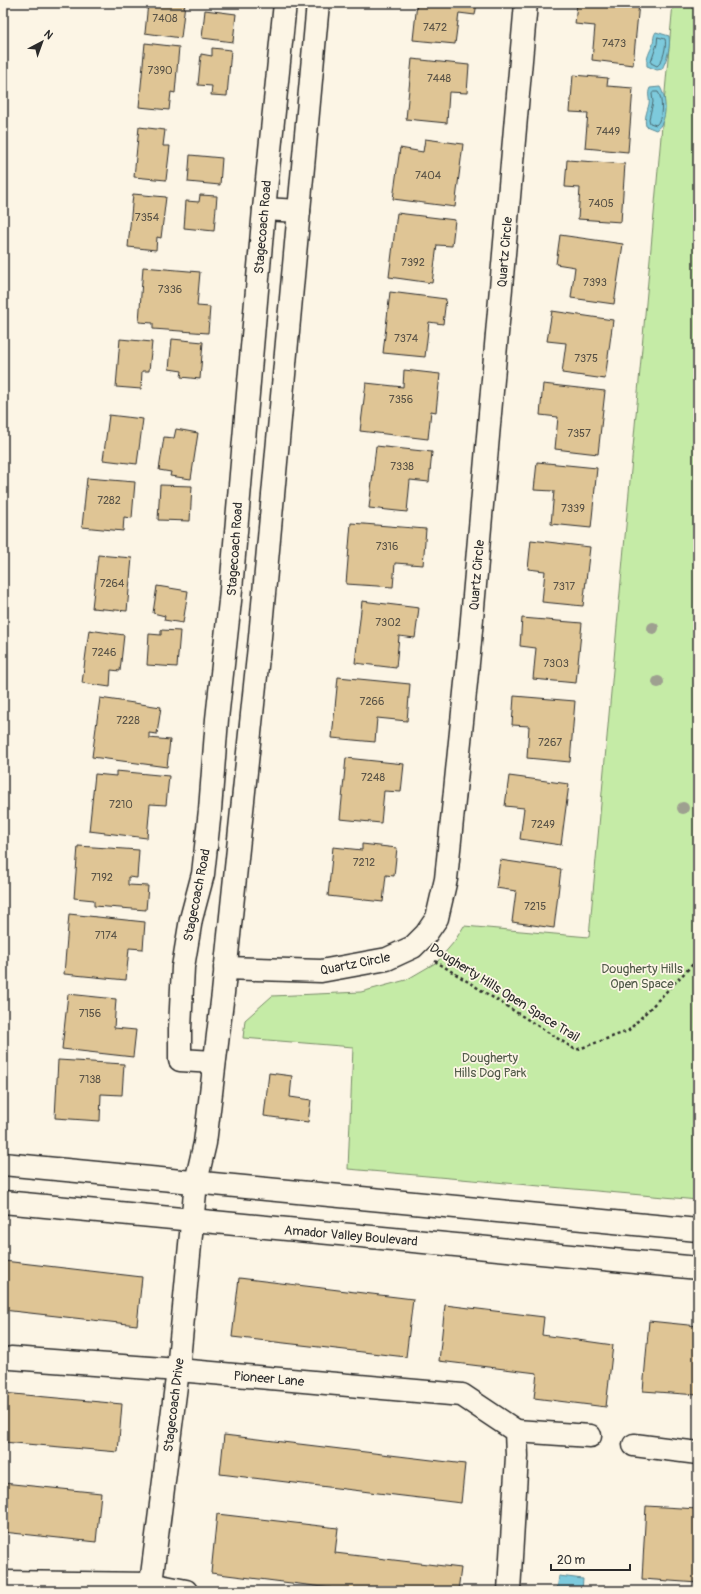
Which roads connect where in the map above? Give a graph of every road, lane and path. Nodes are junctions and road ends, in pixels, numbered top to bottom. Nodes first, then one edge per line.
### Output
1 (285, 3) edge
2 (318, 3) edge
3 (526, 3) edge
4 (264, 209) junction
5 (299, 211) junction
6 (230, 601) junction
7 (263, 604) junction
8 (413, 946) junction
9 (698, 959) edge
10 (225, 968) junction
11 (214, 1062) junction
12 (3, 1164) edge
13 (196, 1182) junction
14 (3, 1202) edge
15 (193, 1219) junction
16 (698, 1230) edge
17 (698, 1268) edge
18 (11, 1358) dead end
19 (178, 1370) junction
20 (516, 1431) junction
21 (590, 1436) dead end
22 (634, 1445) dead end
23 (698, 1453) edge
24 (3, 1582) edge
25 (150, 1587) edge
26 (186, 1591) edge
27 (509, 1591) edge

1 - 4 street, Stagecoach Road
2 - 5 street
3 - 8 street, Quartz Circle
4 - 5 street
4 - 6 street, Stagecoach Road
5 - 7 street
6 - 7 street
6 - 11 street, Stagecoach Road
7 - 10 street
8 - 9 path, Dougherty Hills Open Space Trail
8 - 10 street, Quartz Circle
10 - 11 street
11 - 13 street
12 - 13 street
13 - 15 street
13 - 16 street
14 - 15 street, Amador Valley Boulevard
15 - 17 street, Amador Valley Boulevard
15 - 19 street, Stagecoach Drive
18 - 19 street, Pioneer Lane
19 - 20 street, Pioneer Lane
19 - 25 street, Stagecoach Drive
20 - 21 street, Pioneer Lane
20 - 27 street
22 - 23 street
24 - 25 street
25 - 26 street

